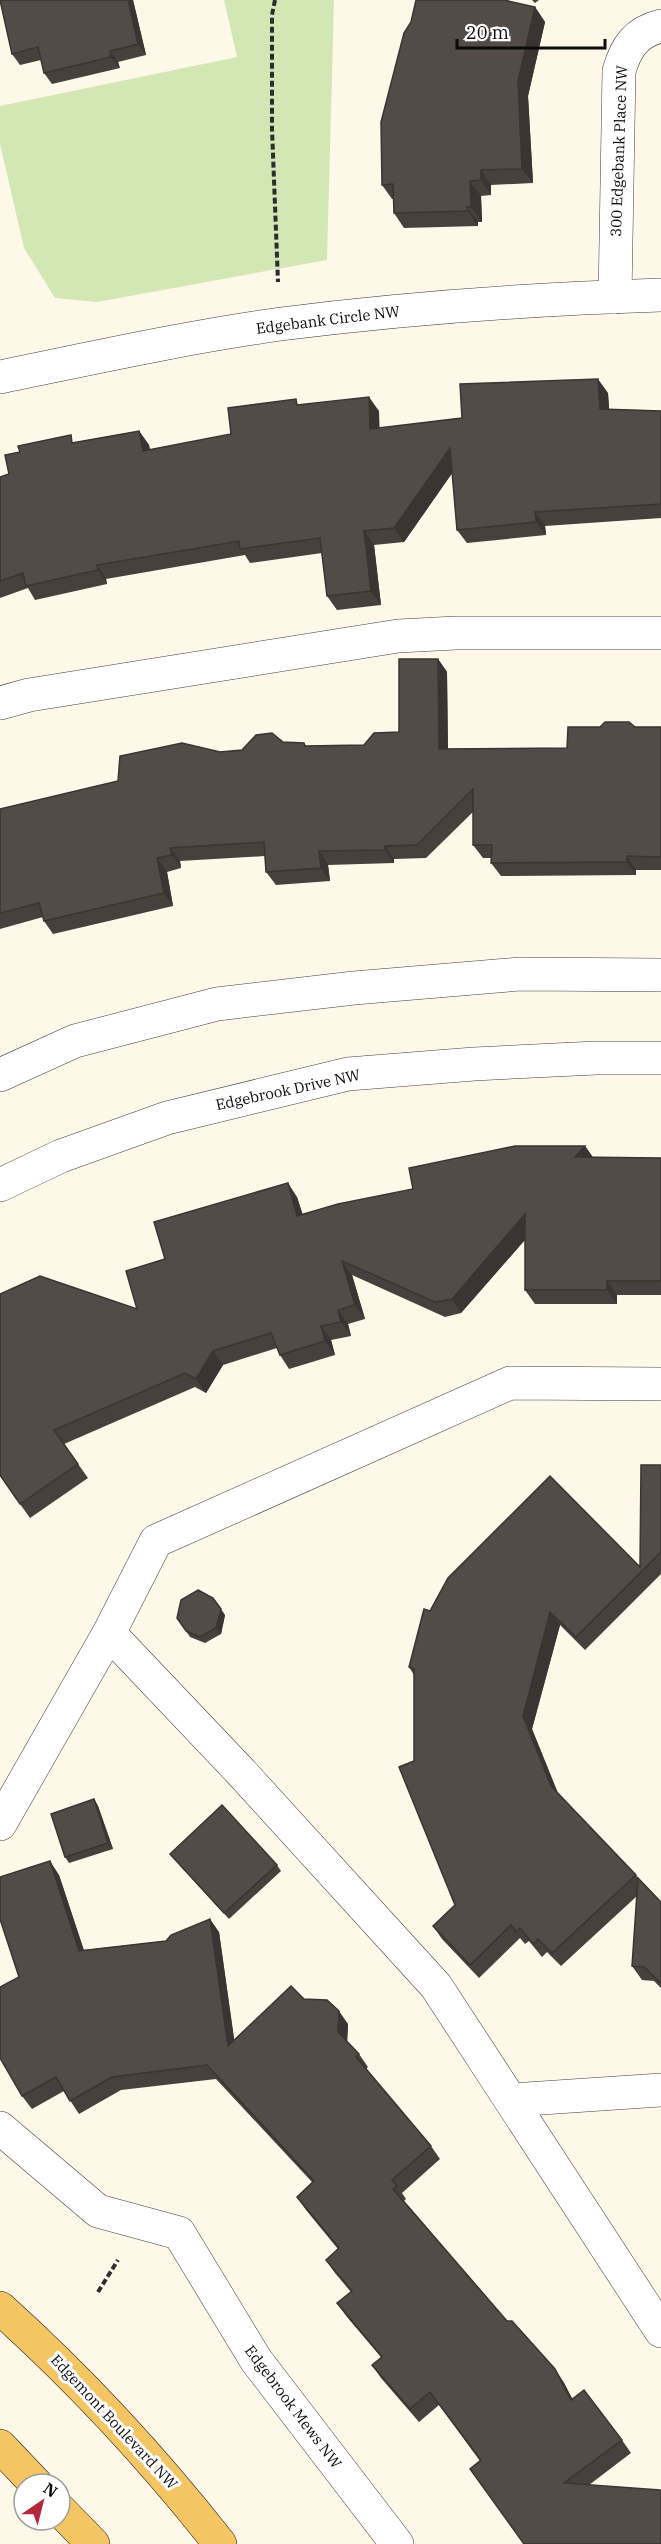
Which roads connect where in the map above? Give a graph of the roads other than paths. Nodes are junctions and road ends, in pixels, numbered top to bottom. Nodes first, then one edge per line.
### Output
1 (661, 26) edge
2 (661, 296) edge
3 (615, 297) junction
4 (0, 377) edge
5 (661, 633) edge
6 (0, 703) edge
7 (661, 975) edge
8 (661, 1058) edge
9 (0, 1075) edge
10 (0, 1185) edge
11 (661, 1384) edge
12 (109, 1633) junction
13 (0, 1824) edge
14 (661, 2090) edge
15 (512, 2100) junction
16 (0, 2128) edge
17 (0, 2308) edge
18 (661, 2331) edge
19 (0, 2446) edge
20 (25, 2472) edge
21 (72, 2522) edge
22 (93, 2544) edge
23 (220, 2544) edge
24 (397, 2544) edge

1 - 3 street, 300 Edgebank Place NW
2 - 3 street, Edgebank Circle NW
3 - 4 street, Edgebank Circle NW
5 - 6 street
7 - 9 street
8 - 10 street, Edgebrook Drive NW
11 - 12 street
12 - 13 street
12 - 15 street
14 - 15 street
15 - 18 street
16 - 24 street, Edgebrook Mews NW
17 - 23 main road, Edgemont Boulevard NW
19 - 20 main road
21 - 22 main road

